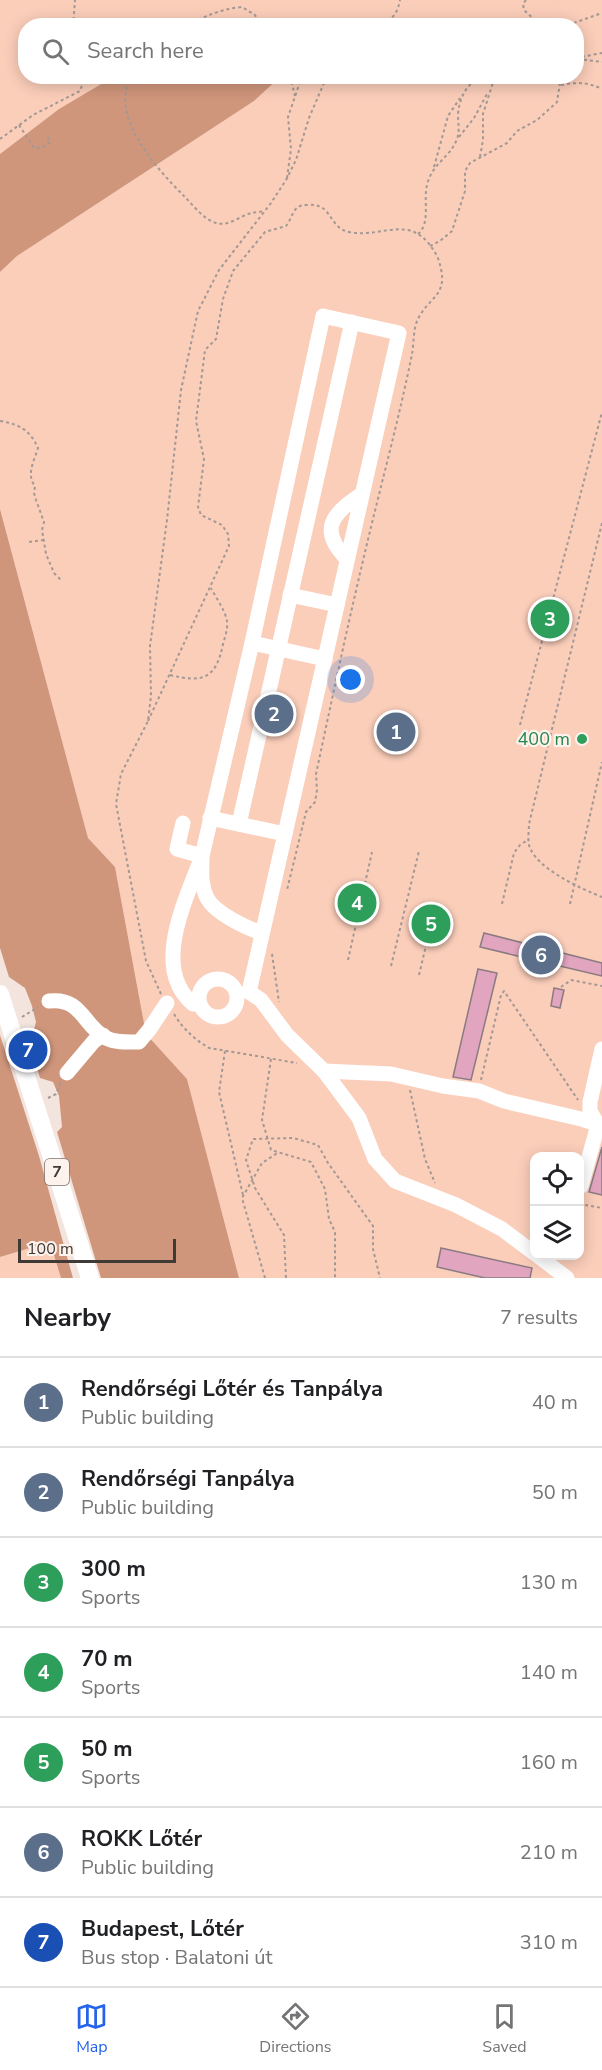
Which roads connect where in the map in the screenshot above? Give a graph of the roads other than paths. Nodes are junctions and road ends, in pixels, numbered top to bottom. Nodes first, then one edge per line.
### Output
1 (352, 322) junction
2 (362, 494) junction
3 (306, 526) junction
4 (330, 527) junction
5 (347, 559) junction
6 (290, 595) junction
7 (337, 605) junction
8 (252, 643) junction
9 (278, 649) junction
10 (325, 659) junction
11 (210, 818) junction
12 (183, 823) dead end
13 (239, 824) junction
14 (285, 834) junction
15 (202, 856) junction
16 (262, 933) junction
17 (243, 993) junction
18 (0, 994) edge
19 (49, 1001) road end
20 (167, 1003) road end
21 (200, 1004) junction
22 (103, 1035) junction
23 (602, 1049) edge
24 (321, 1069) junction
25 (67, 1073) road end
26 (600, 1126) edge
27 (584, 1177) edge
28 (530, 1250) edge
29 (544, 1260) edge
30 (90, 1278) edge
31 (567, 1278) edge

1 - 2 lane
1 - 3 lane
1 - 8 lane
2 - 4 lane
2 - 5 lane
3 - 4 lane
3 - 6 lane
4 - 5 lane
5 - 7 lane
6 - 7 lane
6 - 9 lane
7 - 10 lane
8 - 9 lane
8 - 11 lane
9 - 10 lane
9 - 13 lane
10 - 14 lane
11 - 13 lane
11 - 15 lane
12 - 15 lane
13 - 14 lane
14 - 16 lane
15 - 16 lane
15 - 21 lane
16 - 17 lane
17 - 21 lane
17 - 21 lane
17 - 24 lane
18 - 30 main road, 7
19 - 22 lane
20 - 22 lane
22 - 25 lane
23 - 26 lane
24 - 26 lane
24 - 28 lane
26 - 27 lane
29 - 31 lane

